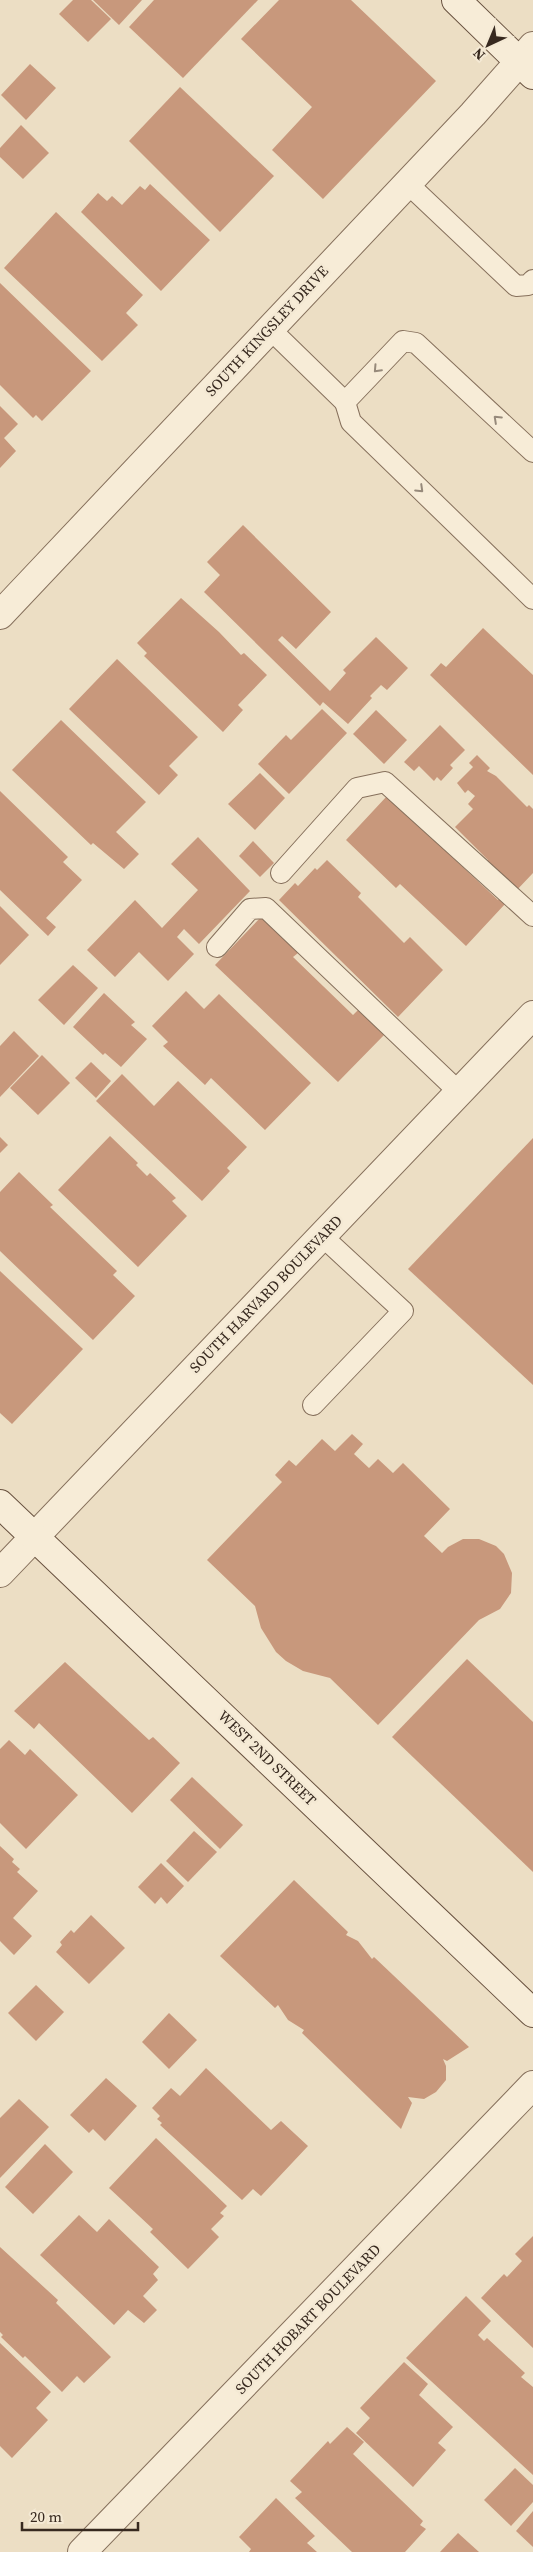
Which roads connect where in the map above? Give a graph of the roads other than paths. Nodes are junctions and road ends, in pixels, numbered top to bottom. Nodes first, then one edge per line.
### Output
1 (456, 0) edge
2 (529, 61) edge
3 (407, 183) junction
4 (533, 280) edge
5 (269, 328) junction
6 (345, 402) junction
7 (533, 452) edge
8 (533, 599) edge
9 (0, 616) edge
10 (281, 873) dead end
11 (533, 916) edge
12 (217, 947) dead end
13 (533, 1015) edge
14 (459, 1092) junction
15 (322, 1236) junction
16 (312, 1405) dead end
17 (0, 1504) edge
18 (35, 1537) junction
19 (0, 1573) edge
20 (533, 2012) edge
21 (533, 2085) edge
22 (82, 2552) edge

1 - 2 street
2 - 3 street, SOUTH KINGSLEY DRIVE
3 - 4 lane
3 - 5 street, SOUTH KINGSLEY DRIVE
5 - 6 lane
5 - 9 street, SOUTH KINGSLEY DRIVE
7 -> 6 lane
6 -> 8 lane
10 - 11 lane
12 - 14 lane
13 - 14 street, SOUTH HARVARD BOULEVARD
14 - 15 street, SOUTH HARVARD BOULEVARD
15 - 16 lane
15 - 18 street, SOUTH HARVARD BOULEVARD
17 - 18 street, WEST 2ND STREET
18 - 19 street, SOUTH HARVARD BOULEVARD
18 - 20 street, WEST 2ND STREET
21 - 22 street, SOUTH HOBART BOULEVARD

